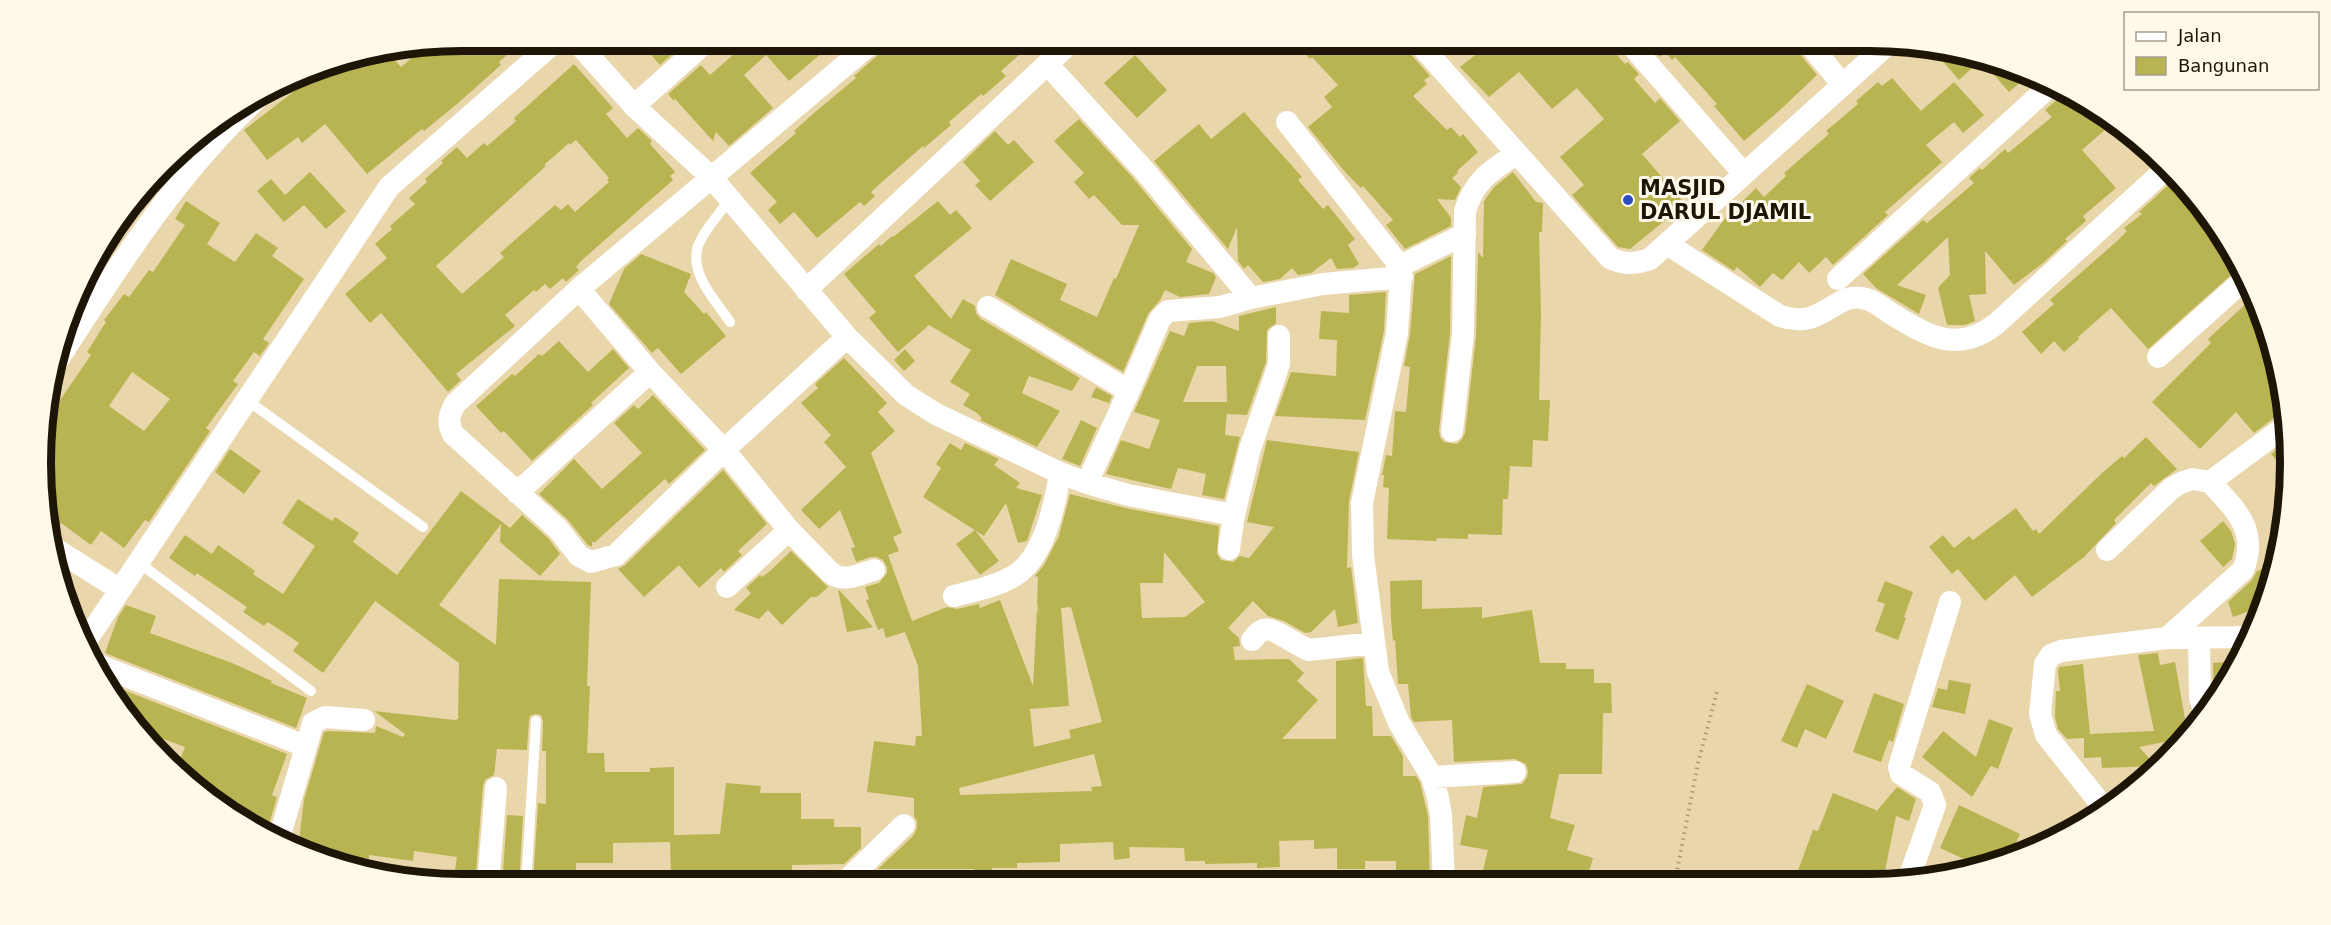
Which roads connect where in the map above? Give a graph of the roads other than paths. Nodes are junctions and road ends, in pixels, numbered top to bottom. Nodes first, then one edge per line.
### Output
1 (545, 51) edge
2 (586, 51) edge
3 (696, 51) edge
4 (862, 51) edge
5 (1062, 51) edge
6 (1426, 51) edge
7 (1638, 51) edge
8 (1815, 51) edge
9 (1880, 51) edge
10 (1048, 65) junction
11 (1843, 85) junction
12 (2046, 91) edge
13 (634, 106) junction
14 (236, 119) edge
15 (1287, 122) dead end
16 (1516, 154) junction
17 (1744, 174) junction
18 (2161, 174) edge
19 (711, 177) junction
20 (730, 199) junction
21 (1465, 234) junction
22 (1667, 244) junction
23 (1401, 271) junction
24 (1838, 279) dead end
25 (2240, 284) edge
26 (579, 289) junction
27 (806, 290) junction
28 (1251, 298) junction
29 (988, 307) dead end
30 (77, 318) edge
31 (730, 322) dead end
32 (1279, 336) dead end
33 (847, 337) junction
34 (2158, 357) dead end
35 (651, 372) junction
36 (1129, 391) junction
37 (247, 400) junction
38 (1452, 431) dead end
39 (2279, 432) edge
40 (724, 450) junction
41 (1060, 473) junction
42 (2210, 482) junction
43 (1088, 483) junction
44 (517, 493) junction
45 (1234, 515) junction
46 (423, 527) dead end
47 (789, 530) junction
48 (1229, 549) dead end
49 (2107, 550) dead end
50 (61, 553) edge
51 (138, 562) junction
52 (874, 570) dead end
53 (727, 587) dead end
54 (119, 589) junction
55 (954, 596) dead end
56 (1950, 602) dead end
57 (89, 636) edge
58 (2241, 637) edge
59 (2167, 638) junction
60 (2199, 638) junction
61 (1252, 640) dead end
62 (1374, 642) junction
63 (106, 668) edge
64 (311, 691) dead end
65 (2202, 704) edge
66 (364, 720) dead end
67 (536, 721) dead end
68 (305, 746) junction
69 (1515, 772) dead end
70 (1432, 777) junction
71 (496, 788) dead end
72 (2100, 803) edge
73 (904, 825) dead end
74 (281, 832) edge
75 (1911, 871) edge
76 (489, 874) edge
77 (527, 874) edge
78 (853, 874) edge
79 (1444, 874) edge

1 - 37 street
2 - 13 street
3 - 13 street
4 - 19 street
5 - 10 street
6 - 16 street
7 - 17 street
8 - 11 street
9 - 11 street
10 - 27 street
10 - 28 street
11 - 17 street
12 - 24 street
13 - 19 street
14 - 30 street
15 - 23 street
16 - 21 street
16 - 22 street
17 - 22 street
18 - 22 street
19 - 20 street
19 - 26 street
20 - 27 street
20 - 31 lane
21 - 23 street
21 - 38 street
23 - 28 street
23 - 62 street
25 - 34 street
26 - 35 street
26 - 44 street
27 - 33 street
28 - 36 street
29 - 36 street
32 - 45 street
33 - 40 street
33 - 41 street
35 - 40 street
35 - 44 street
36 - 43 street
37 - 46 lane
37 - 51 street
39 - 42 street
40 - 44 street
40 - 47 street
41 - 43 street
41 - 55 street
42 - 49 street
42 - 59 street
43 - 45 street
45 - 48 street
47 - 52 street
47 - 53 street
50 - 54 street
51 - 54 street
51 - 64 lane
54 - 57 street
56 - 75 street
58 - 60 street
59 - 60 street
59 - 72 street
60 - 65 street
61 - 62 street
62 - 70 street
63 - 68 street
66 - 68 street
67 - 77 lane
68 - 74 street
69 - 70 street
70 - 79 street
71 - 76 street
73 - 78 street

